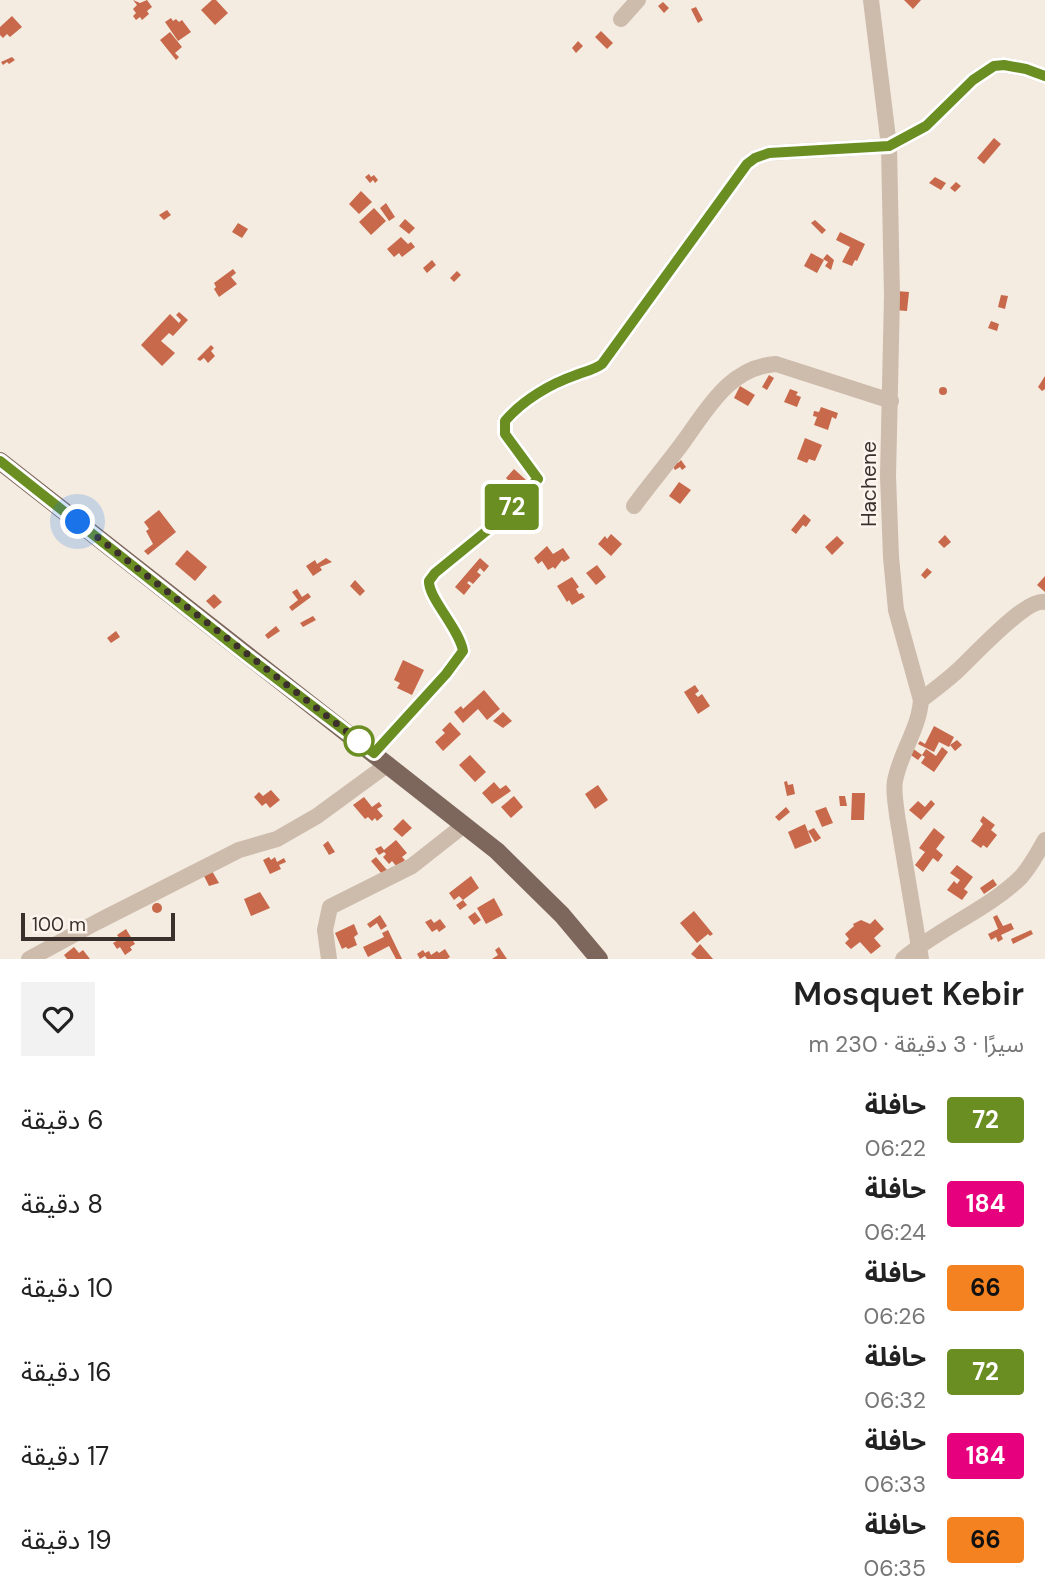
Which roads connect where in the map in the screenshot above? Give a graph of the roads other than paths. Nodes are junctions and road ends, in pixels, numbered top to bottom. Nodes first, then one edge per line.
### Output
1 (638, 0) edge
2 (871, 0) edge
3 (621, 19) dead end
4 (1045, 76) edge
5 (889, 146) junction
6 (891, 401) junction
7 (0, 461) edge
8 (634, 506) dead end
9 (1045, 602) edge
10 (921, 700) junction
11 (381, 758) junction
12 (464, 825) junction
13 (1045, 840) edge
14 (920, 952) edge
15 (32, 959) edge
16 (329, 959) edge
17 (599, 959) edge
18 (903, 959) edge

1 - 3 street
2 - 5 street, Hachene
4 - 5 street
5 - 6 street, Hachene
5 - 11 street
6 - 8 street
6 - 10 street, Hachene
7 - 11 main road
9 - 10 street
10 - 14 street
11 - 12 main road
11 - 15 street
12 - 16 street
12 - 17 main road
13 - 14 street
14 - 18 street

